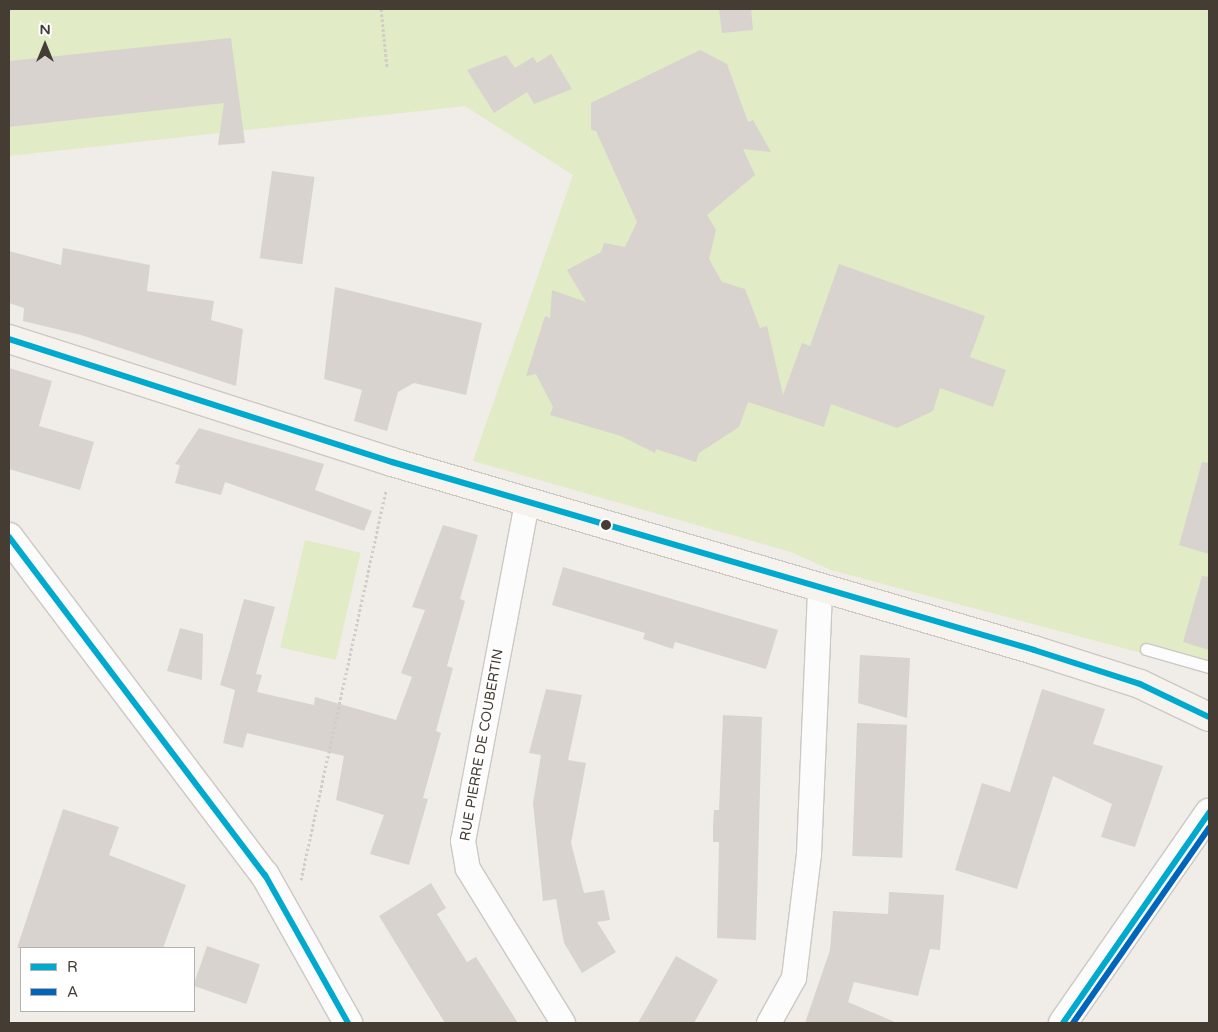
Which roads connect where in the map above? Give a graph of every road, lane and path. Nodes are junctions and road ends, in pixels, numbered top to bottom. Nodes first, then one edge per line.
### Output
1 (381, 9) edge
2 (387, 67) dead end
3 (9, 339) edge
4 (392, 462) junction
5 (527, 503) junction
6 (9, 537) edge
7 (820, 587) junction
8 (1146, 649) dead end
9 (1209, 667) edge
10 (1209, 717) edge
11 (1209, 813) edge
12 (299, 887) dead end
13 (348, 1023) edge
14 (564, 1023) edge
15 (769, 1023) edge
16 (1063, 1023) edge

1 - 2 path
3 - 4 main road
4 - 5 main road
4 - 12 path
5 - 7 main road
5 - 14 street, RUE PIERRE DE COUBERTIN
6 - 13 street
7 - 10 main road
7 - 15 street
8 - 9 lane
11 - 16 street

